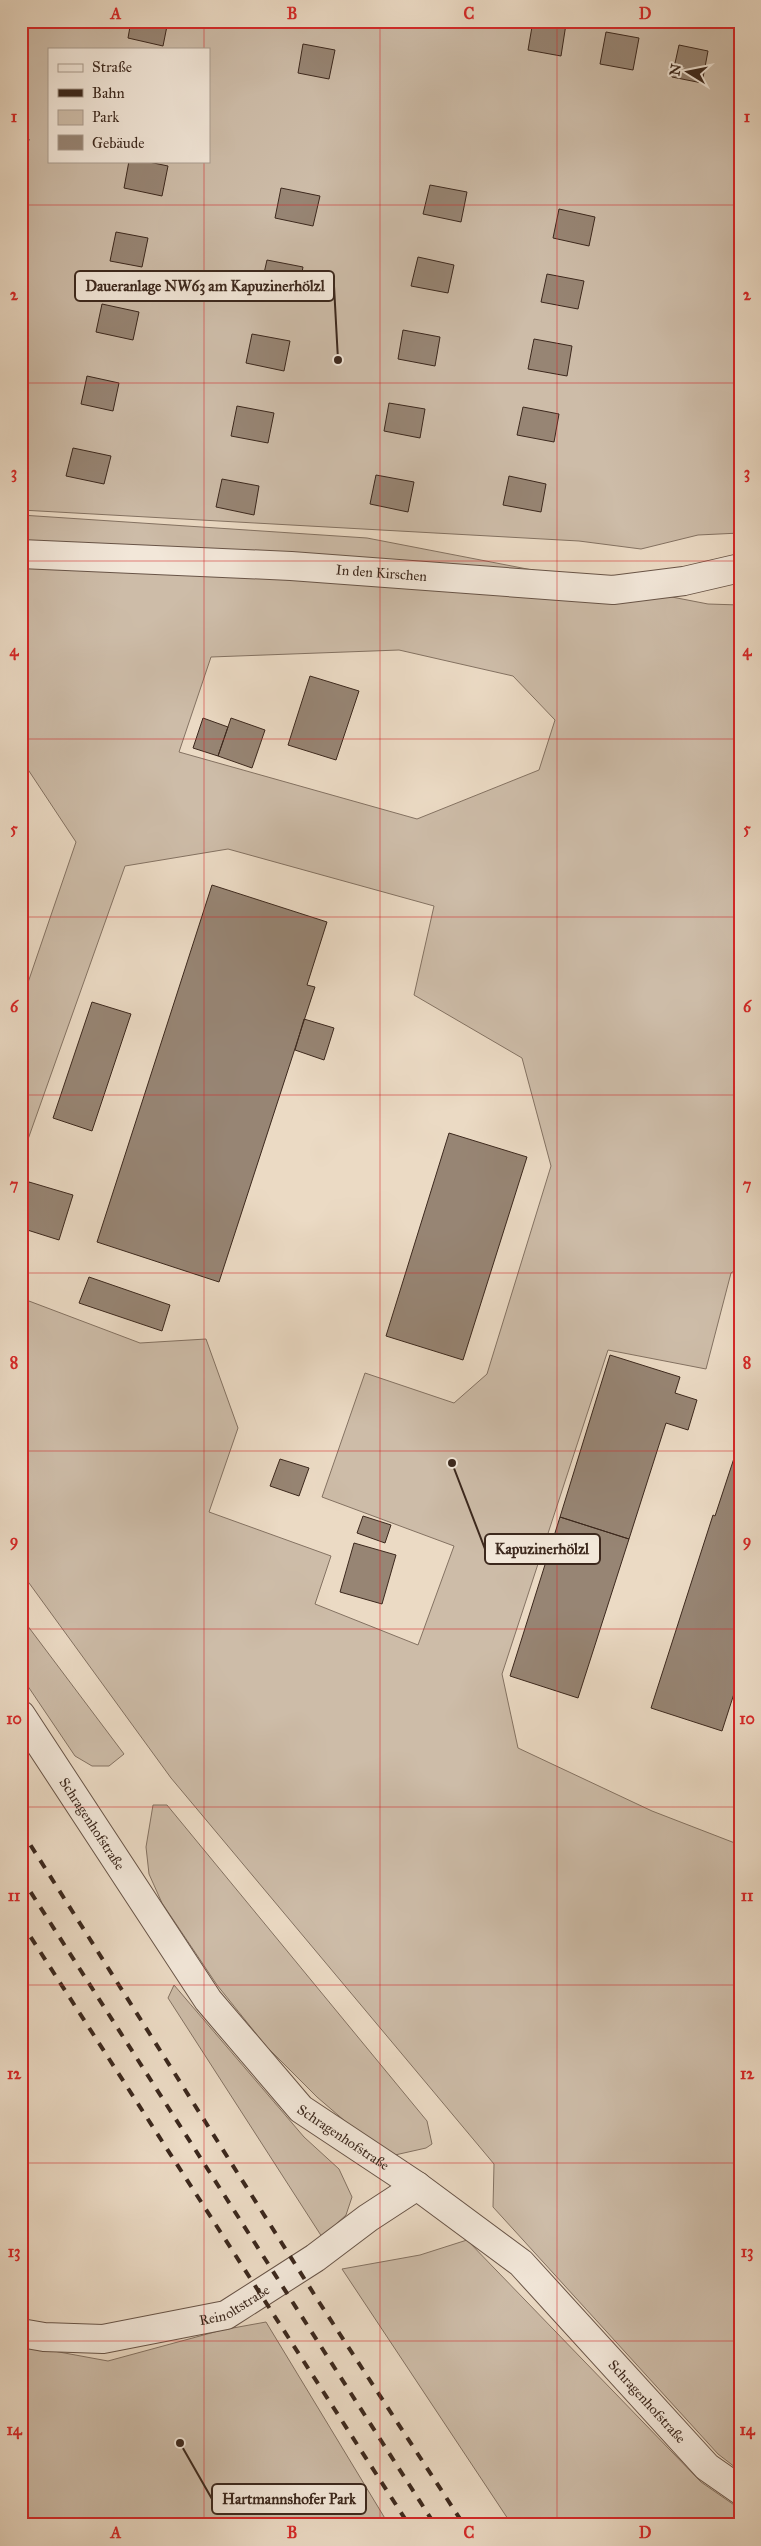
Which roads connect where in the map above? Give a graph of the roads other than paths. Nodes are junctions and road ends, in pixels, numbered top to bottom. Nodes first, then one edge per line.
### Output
1 (21, 554) edge
2 (740, 568) edge
3 (21, 1715) edge
4 (417, 2186) junction
5 (21, 2333) edge
6 (740, 2490) edge

1 - 2 street, In den Kirschen
3 - 4 street, Schragenhofstraße
4 - 5 street, Reinoltstraße
4 - 6 street, Schragenhofstraße

